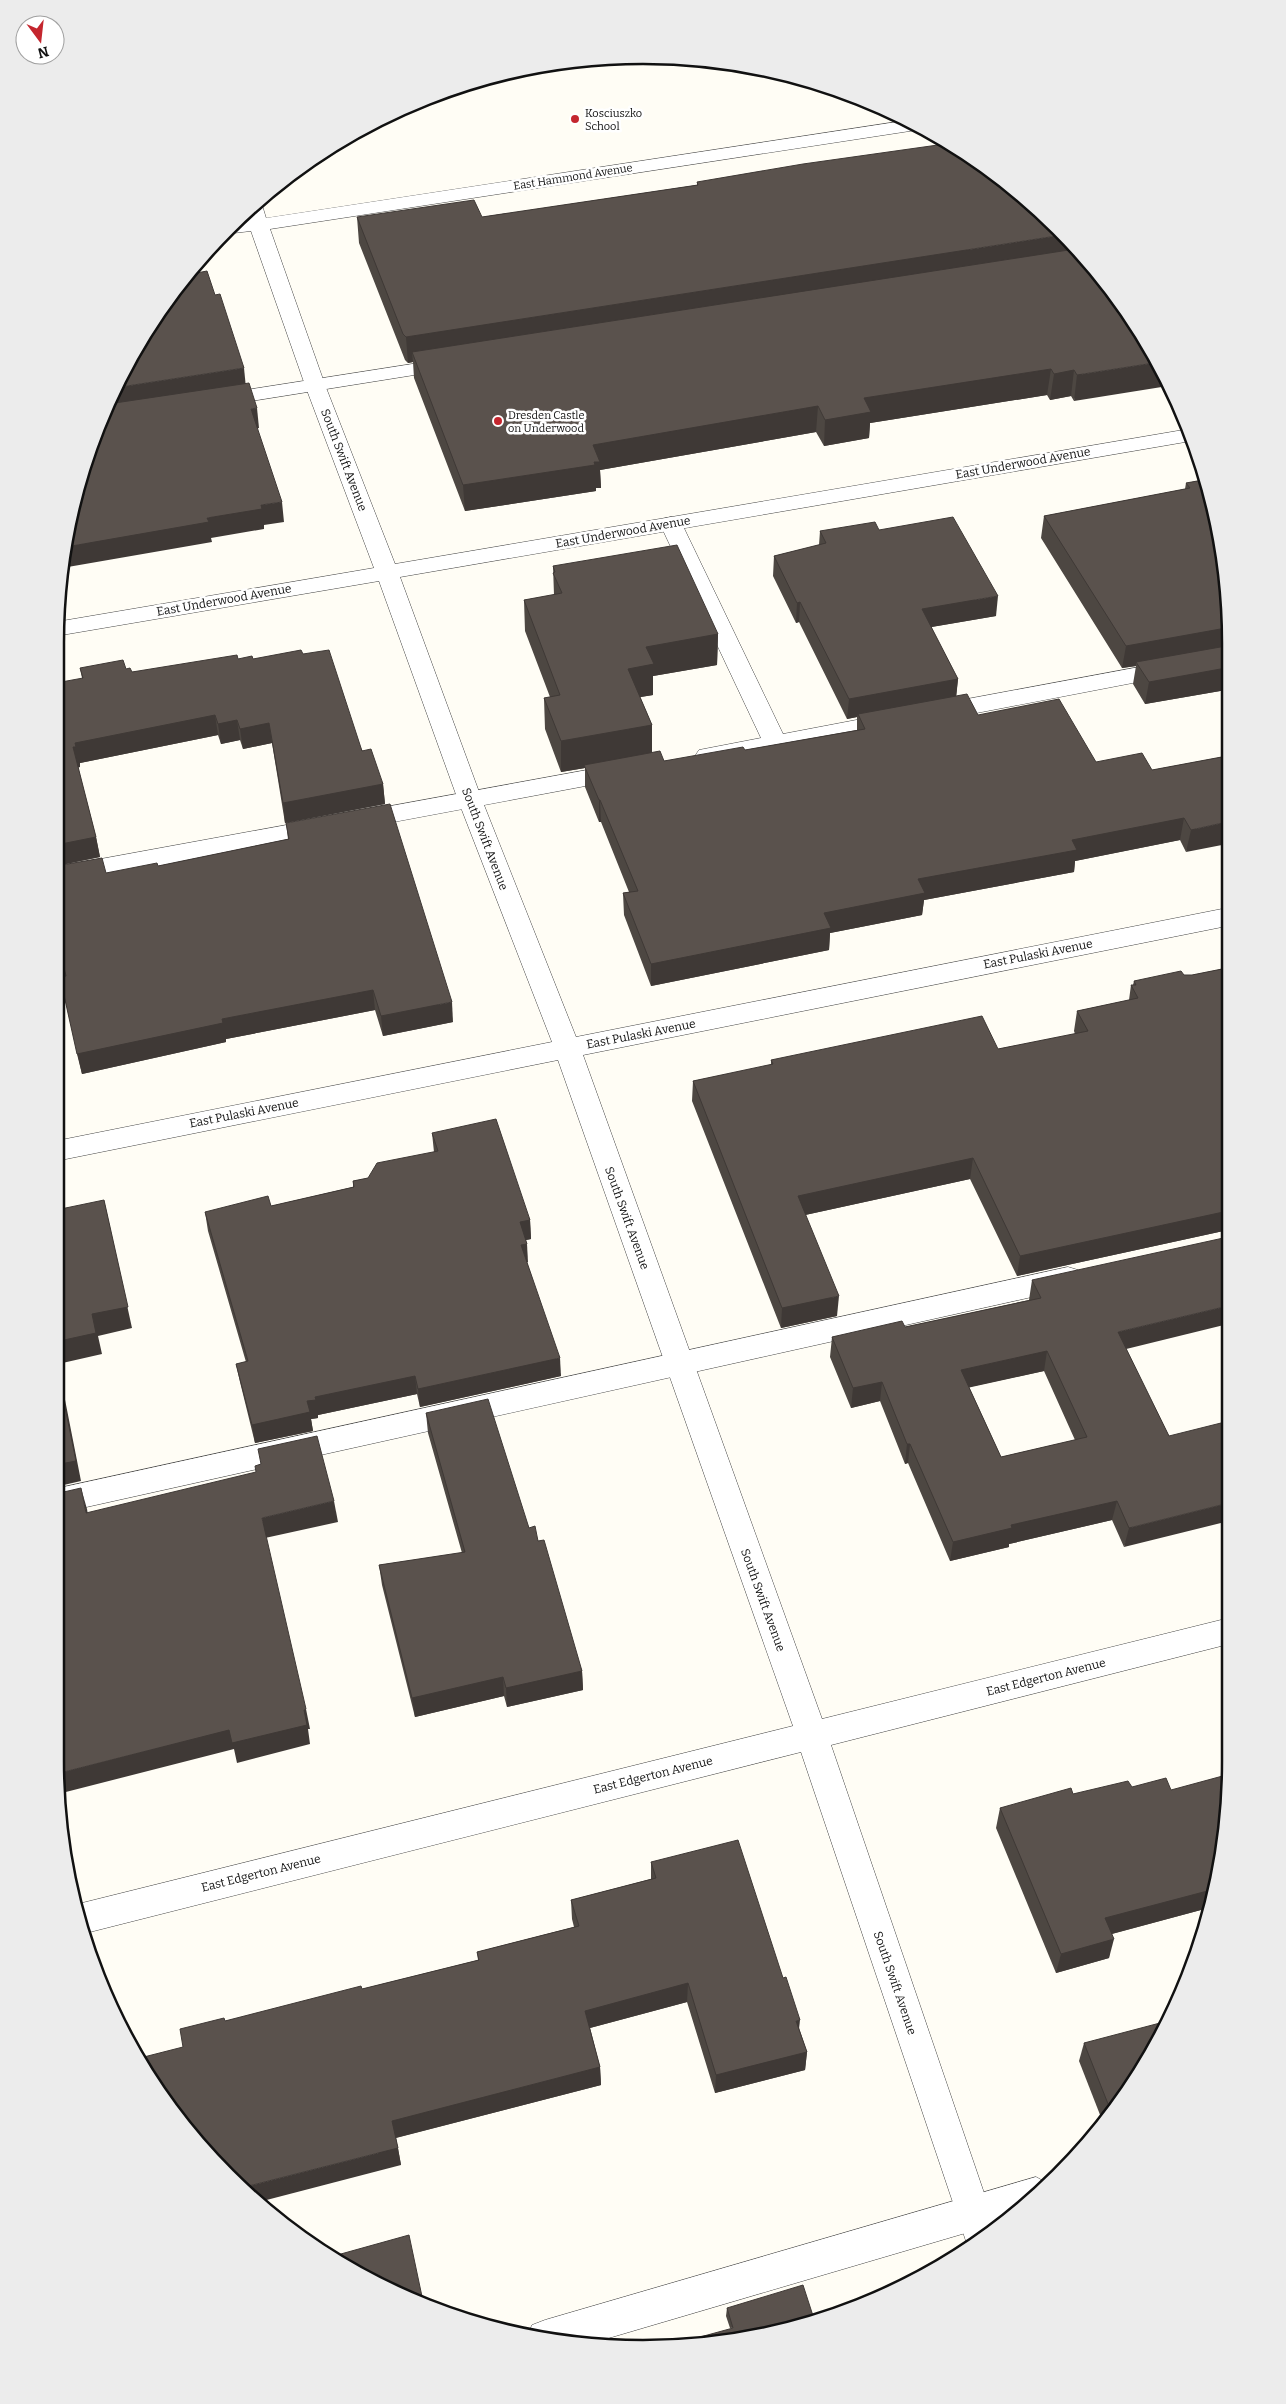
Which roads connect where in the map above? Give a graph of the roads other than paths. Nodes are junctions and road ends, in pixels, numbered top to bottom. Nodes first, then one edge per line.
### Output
1 (906, 127) edge
2 (255, 214) edge
3 (474, 360) edge
4 (315, 385) junction
5 (199, 404) edge
6 (1184, 436) edge
7 (671, 524) junction
8 (388, 573) junction
9 (64, 628) edge
10 (1222, 659) edge
11 (775, 742) junction
12 (689, 759) edge
13 (640, 768) edge
14 (470, 800) junction
15 (64, 875) edge
16 (1222, 918) edge
17 (567, 1048) junction
18 (64, 1149) edge
19 (1093, 1273) edge
20 (679, 1364) junction
21 (64, 1500) edge
22 (1222, 1633) edge
23 (812, 1736) junction
24 (85, 1917) edge
25 (1010, 2209) edge
26 (978, 2227) edge
27 (561, 2334) edge

1 - 2 street, East Hammond Avenue
2 - 4 street, South Swift Avenue
3 - 4 street
4 - 5 street
4 - 8 street, South Swift Avenue
6 - 7 street, East Underwood Avenue
7 - 8 street, East Underwood Avenue
7 - 11 street
8 - 9 street, East Underwood Avenue
8 - 14 street, South Swift Avenue
10 - 11 street
11 - 12 street
13 - 14 street
14 - 15 street
14 - 17 street, South Swift Avenue
16 - 17 street, East Pulaski Avenue
17 - 18 street, East Pulaski Avenue
17 - 20 street, South Swift Avenue
19 - 20 street
20 - 21 street
20 - 23 street, South Swift Avenue
22 - 23 street, East Edgerton Avenue
23 - 24 street, East Edgerton Avenue
23 - 26 street, South Swift Avenue
25 - 26 street
26 - 27 street

